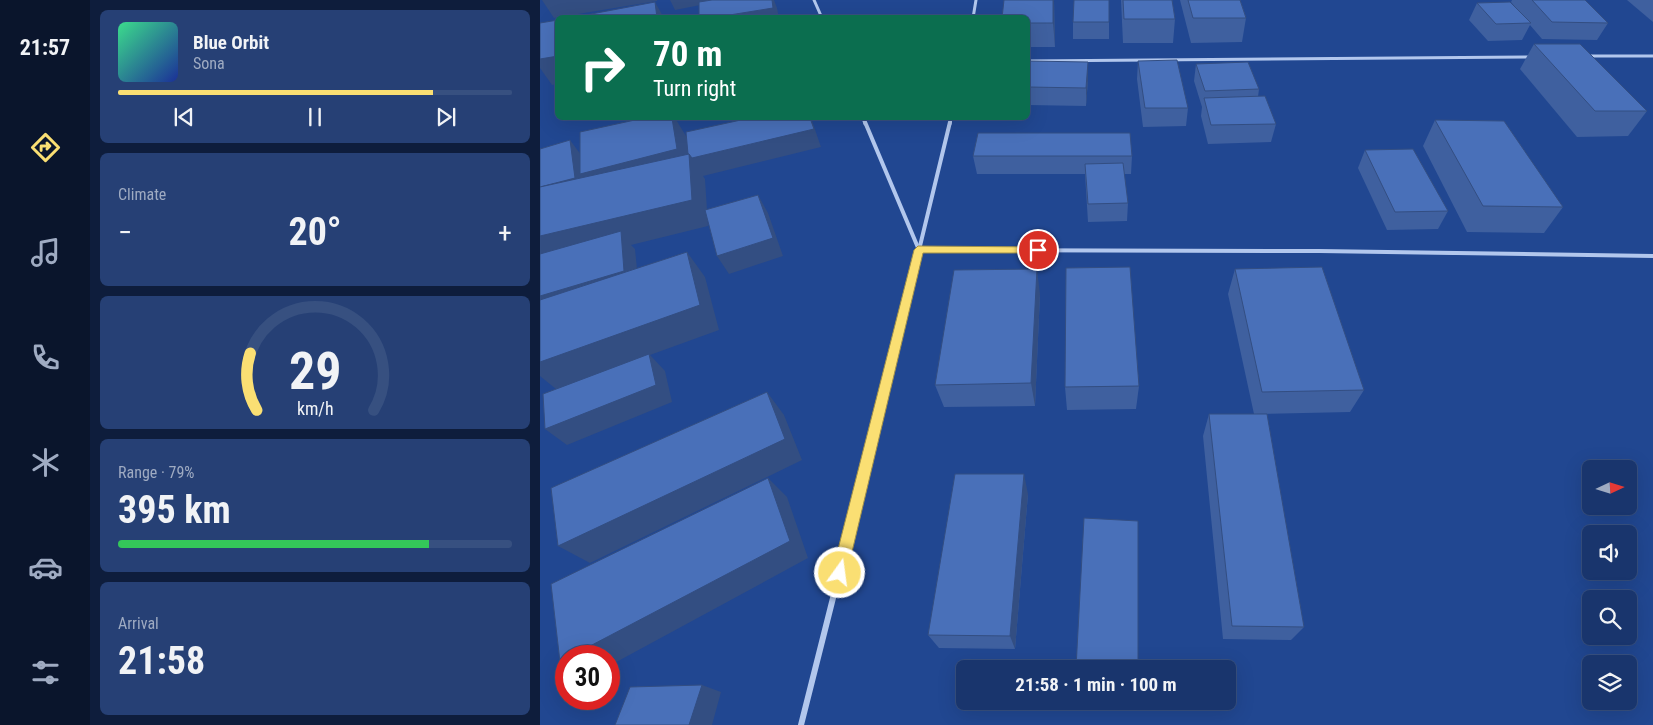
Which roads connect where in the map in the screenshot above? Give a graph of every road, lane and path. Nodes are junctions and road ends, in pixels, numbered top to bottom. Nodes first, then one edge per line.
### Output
1 (814, 0) edge
2 (976, 0) edge
3 (821, 15) edge
4 (974, 15) edge
5 (1584, 56) edge
6 (1653, 56) edge
7 (1534, 57) edge
8 (1030, 60) edge
9 (864, 120) edge
10 (950, 120) edge
11 (918, 250) junction
12 (1653, 256) edge
13 (801, 725) edge

1 - 3 street
2 - 4 street
5 - 6 street
7 - 8 street
9 - 11 street
10 - 11 street
11 - 12 street
11 - 13 street

